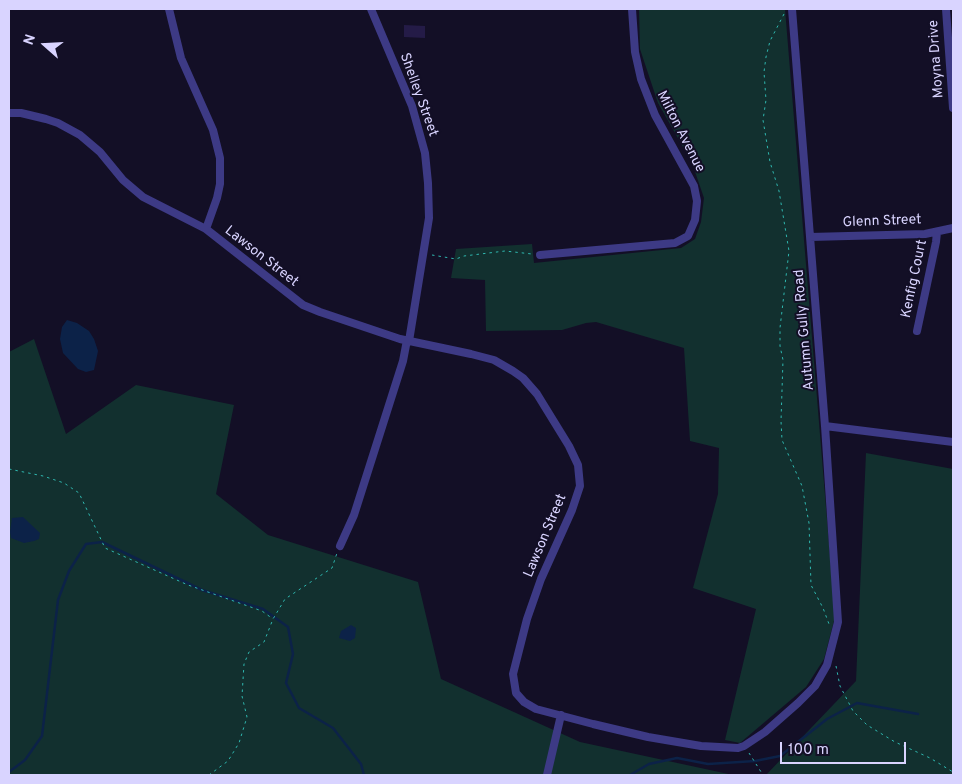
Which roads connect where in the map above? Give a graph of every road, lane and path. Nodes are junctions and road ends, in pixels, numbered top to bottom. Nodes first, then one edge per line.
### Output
1 (169, 9) edge
2 (371, 9) edge
3 (632, 9) edge
4 (792, 9) edge
5 (946, 9) edge
6 (785, 13) dead end
7 (953, 108) edge
8 (9, 113) edge
9 (953, 228) edge
10 (206, 229) junction
11 (937, 232) junction
12 (810, 236) junction
13 (424, 254) junction
14 (540, 255) joint
15 (917, 331) dead end
16 (408, 341) junction
17 (825, 426) junction
18 (953, 442) edge
19 (9, 469) edge
20 (340, 546) joint
21 (273, 619) junction
22 (829, 626) dead end
23 (836, 667) dead end
24 (561, 716) junction
25 (744, 746) junction
26 (953, 772) edge
27 (209, 775) edge
28 (547, 775) edge
29 (763, 775) edge

1 - 10 street, Lawson Street
2 - 13 street, Shelley Street
3 - 14 street, Milton Avenue
4 - 12 street, Autumn Gully Road
5 - 7 street, Moyna Drive
6 - 22 path
8 - 10 street
9 - 11 street, Glenn Street
10 - 16 street, Lawson Street
11 - 12 street, Glenn Street
11 - 15 street, Kenfig Court
12 - 17 street, Autumn Gully Road
13 - 14 path
13 - 16 street, Shelley Street
16 - 20 street, Shelley Street
16 - 24 street, Lawson Street
17 - 18 street
17 - 25 street, Autumn Gully Road
19 - 21 path
20 - 21 path
21 - 27 path
23 - 26 path
24 - 25 street, Lawson Street
24 - 28 street
25 - 29 path

